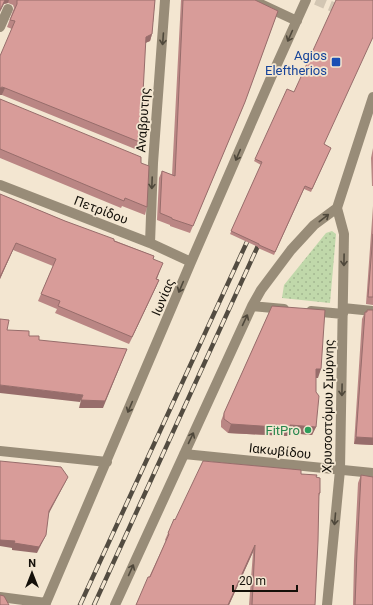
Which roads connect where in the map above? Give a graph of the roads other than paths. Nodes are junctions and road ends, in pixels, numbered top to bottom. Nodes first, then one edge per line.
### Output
1 (165, 0) edge
2 (252, 0) edge
3 (306, 0) edge
4 (8, 9) dead end
5 (297, 20) junction
6 (0, 27) edge
7 (373, 97) edge
8 (0, 185) edge
9 (337, 208) junction
10 (150, 243) junction
11 (191, 262) junction
12 (252, 306) junction
13 (343, 311) junction
14 (373, 311) edge
15 (0, 451) edge
16 (184, 454) junction
17 (106, 462) junction
18 (340, 470) junction
19 (373, 473) edge
20 (0, 597) edge
21 (46, 604) edge
22 (115, 605) edge
23 (327, 605) edge

1 -> 10 street, Αναβρυτης
2 - 5 street
3 - 5 street, Ιωνίας
4 - 6 street
5 -> 11 street, Ιωνίας
7 - 9 street
8 - 10 street, Πετρίδου
12 -> 9 street
9 -> 13 street, Χρυσοστόμου Σμύρνης
10 - 11 street, Πετρίδου
11 -> 17 street, Ιωνίας
12 - 13 street
16 -> 12 street
13 - 14 street
13 -> 18 street, Χρυσοστόμου Σμύρνης
15 - 17 street
16 - 18 street, Ιακωβίδου
22 -> 16 street
17 - 21 street, Ιωνίας
18 - 19 street, Ιακωβίδου
18 -> 23 street, Χρυσοστόμου Σμύρνης
20 - 21 street

